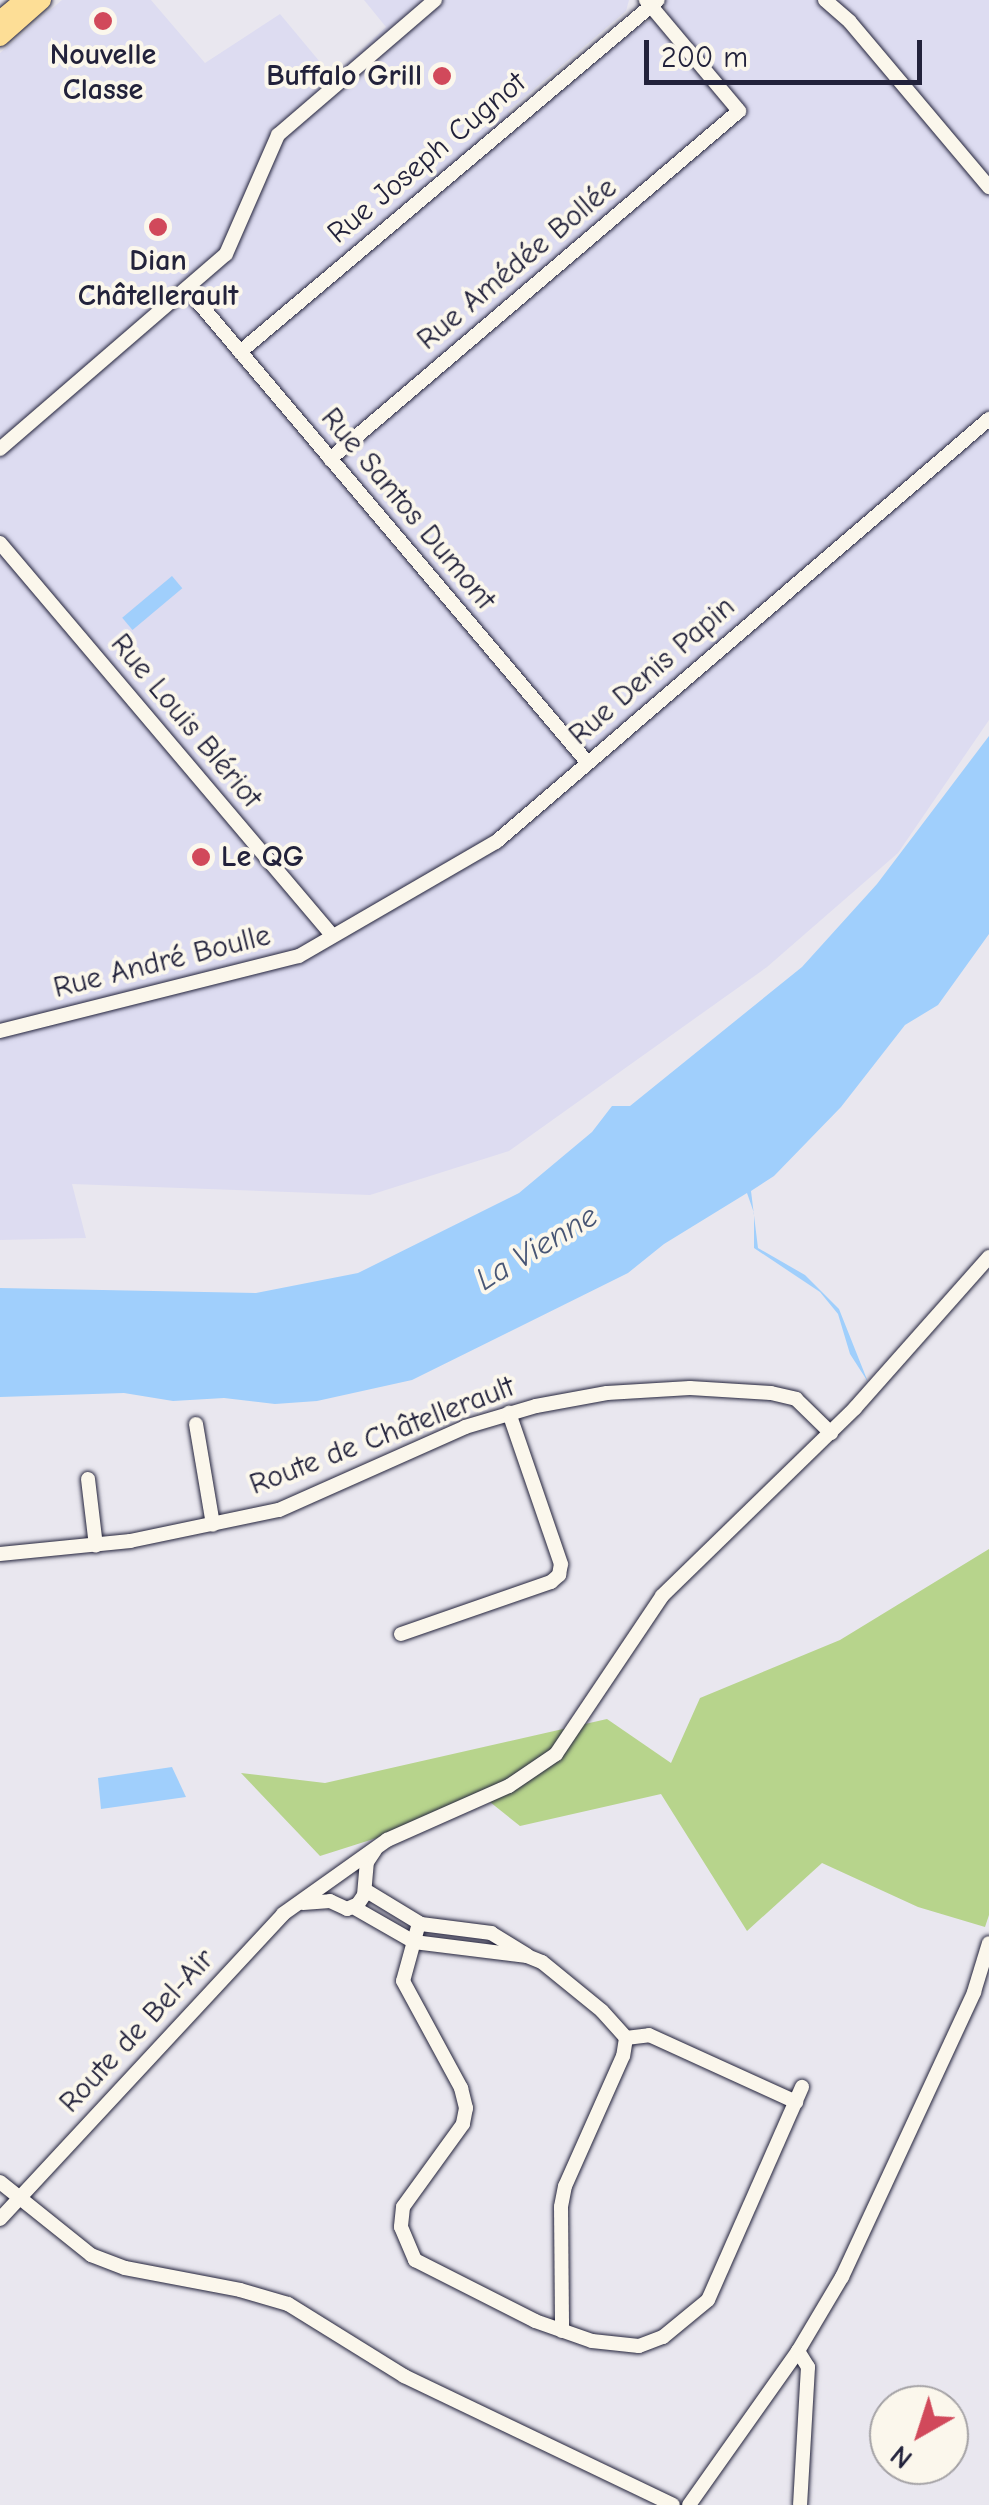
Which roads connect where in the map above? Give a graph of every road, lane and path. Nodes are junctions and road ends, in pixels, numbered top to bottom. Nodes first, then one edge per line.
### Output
1 (24, 0) edge
2 (42, 0) edge
3 (435, 0) edge
4 (825, 0) edge
5 (651, 2) edge
6 (0, 20) edge
7 (0, 37) edge
8 (989, 187) edge
9 (188, 290) junction
10 (240, 352) junction
11 (989, 419) edge
12 (0, 449) edge
13 (330, 459) junction
14 (0, 543) edge
15 (587, 762) junction
16 (331, 934) junction
17 (0, 1032) edge
18 (989, 1257) edge
19 (508, 1413) junction
20 (196, 1424) dead end
21 (830, 1432) junction
22 (88, 1479) dead end
23 (213, 1525) junction
24 (96, 1546) junction
25 (0, 1554) edge
26 (401, 1634) dead end
27 (379, 1845) junction
28 (345, 1870) junction
29 (327, 1883) junction
30 (364, 1885) junction
31 (330, 1901) junction
32 (298, 1904) junction
33 (353, 1907) junction
34 (420, 1923) junction
35 (414, 1942) junction
36 (989, 1943) edge
37 (527, 1956) junction
38 (626, 2038) junction
39 (0, 2182) edge
40 (20, 2200) junction
41 (0, 2219) edge
42 (562, 2331) junction
43 (798, 2351) junction
44 (672, 2505) edge
45 (690, 2505) edge
46 (800, 2505) edge

1 - 6 main road
2 - 7 main road
3 - 9 street
4 - 8 street
5 - 10 street, Rue Joseph Cugnot
5 - 13 street, Rue Amédée Bollée
9 - 10 street, Rue Santos Dumont
9 - 12 street
10 - 13 street, Rue Santos Dumont
11 - 15 street, Rue Denis Papin
13 - 15 street, Rue Santos Dumont
14 - 16 street, Rue Louis Blériot
15 - 16 street, Rue Denis Papin
16 - 17 street, Rue André Boulle
18 - 21 street
19 - 21 street, Route de Châtellerault
19 - 23 street, Route de Châtellerault
19 - 26 street
20 - 23 street
21 - 27 street
22 - 24 street
23 - 24 street, Route de Châtellerault
24 - 25 street, Route de Châtellerault
27 - 28 street
27 - 30 street
28 - 29 street
28 - 30 street
29 - 31 street
29 - 32 street, Route de Bel-Air
30 - 33 street
30 - 34 street
31 - 32 street
31 - 33 street
32 - 40 street, Route de Bel-Air
33 - 35 street
34 - 35 street
34 - 37 street
35 - 37 street
35 - 42 street
36 - 43 street
37 - 38 street
38 - 42 street
38 - 42 street
39 - 40 street
40 - 41 street, Route de Bel-Air
40 - 44 street
43 - 45 street
43 - 46 street

